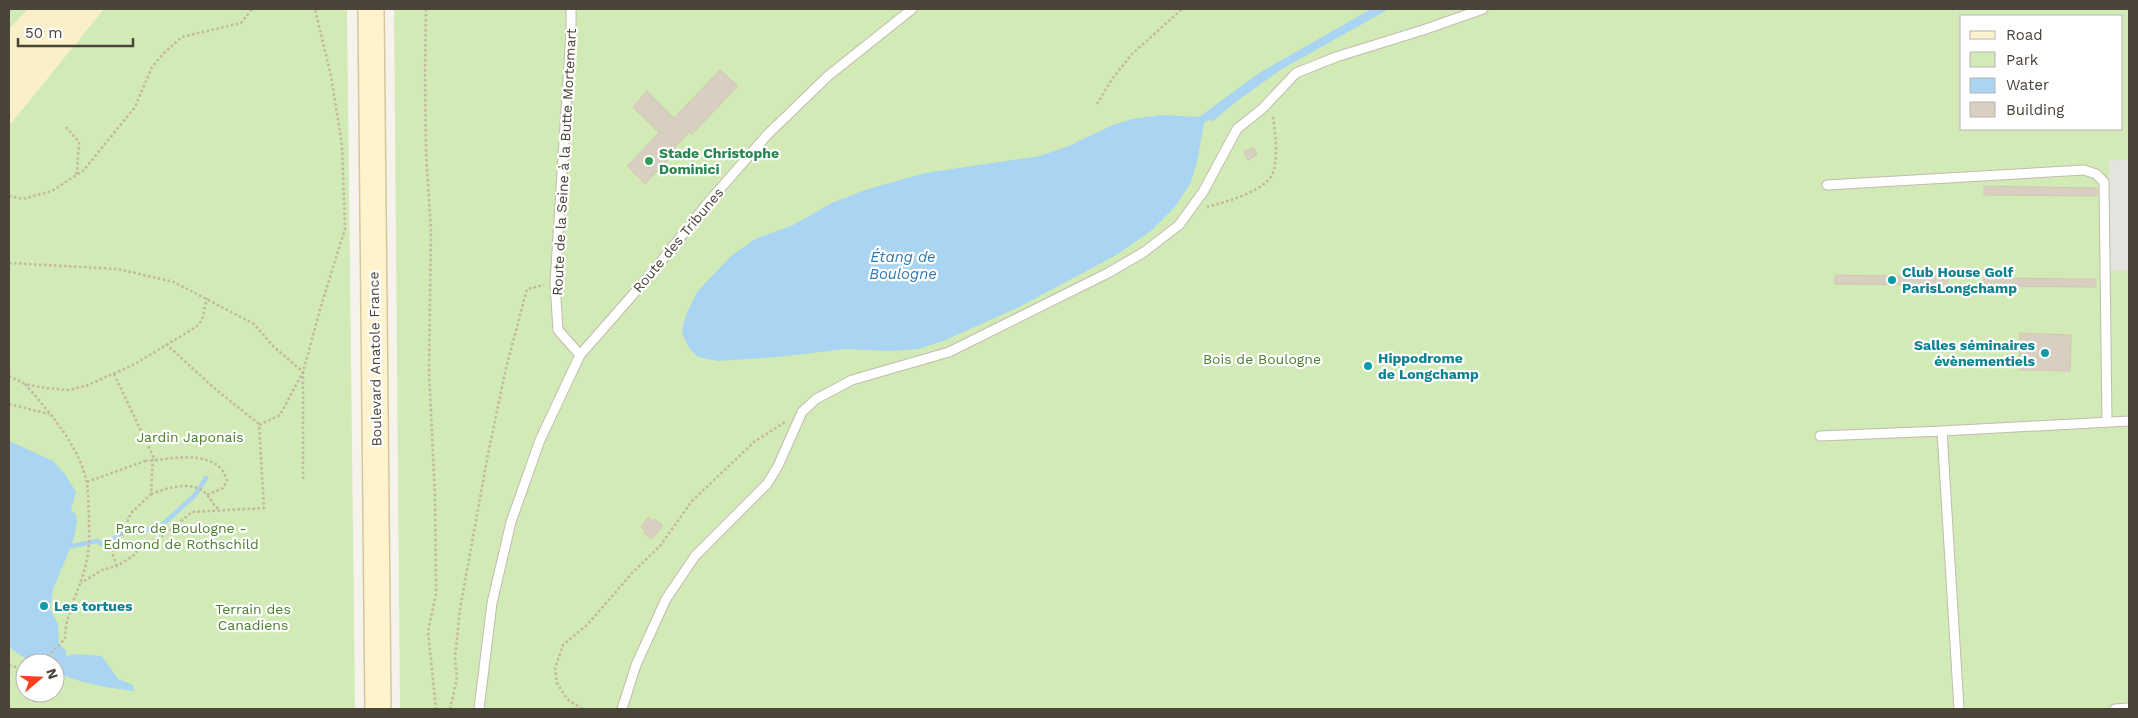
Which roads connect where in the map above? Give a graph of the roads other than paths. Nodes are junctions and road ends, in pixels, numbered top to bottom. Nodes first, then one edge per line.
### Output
1 (371, 9) edge
2 (571, 9) edge
3 (912, 9) edge
4 (1483, 9) edge
5 (1827, 185) dead end
6 (580, 355) junction
7 (2129, 421) edge
8 (2107, 422) junction
9 (1942, 431) junction
10 (1820, 436) dead end
11 (2129, 708) edge
12 (378, 709) edge
13 (479, 709) edge
14 (622, 709) edge
15 (1959, 709) edge
16 (2115, 709) edge

1 - 12 main road, Boulevard Anatole France
2 - 6 lane, Route de la Seine à la Butte Mortemart
3 - 6 lane, Route des Tribunes
4 - 14 lane
5 - 8 lane
6 - 13 lane
7 - 8 lane
8 - 9 lane
9 - 10 lane
9 - 15 lane
11 - 16 lane

